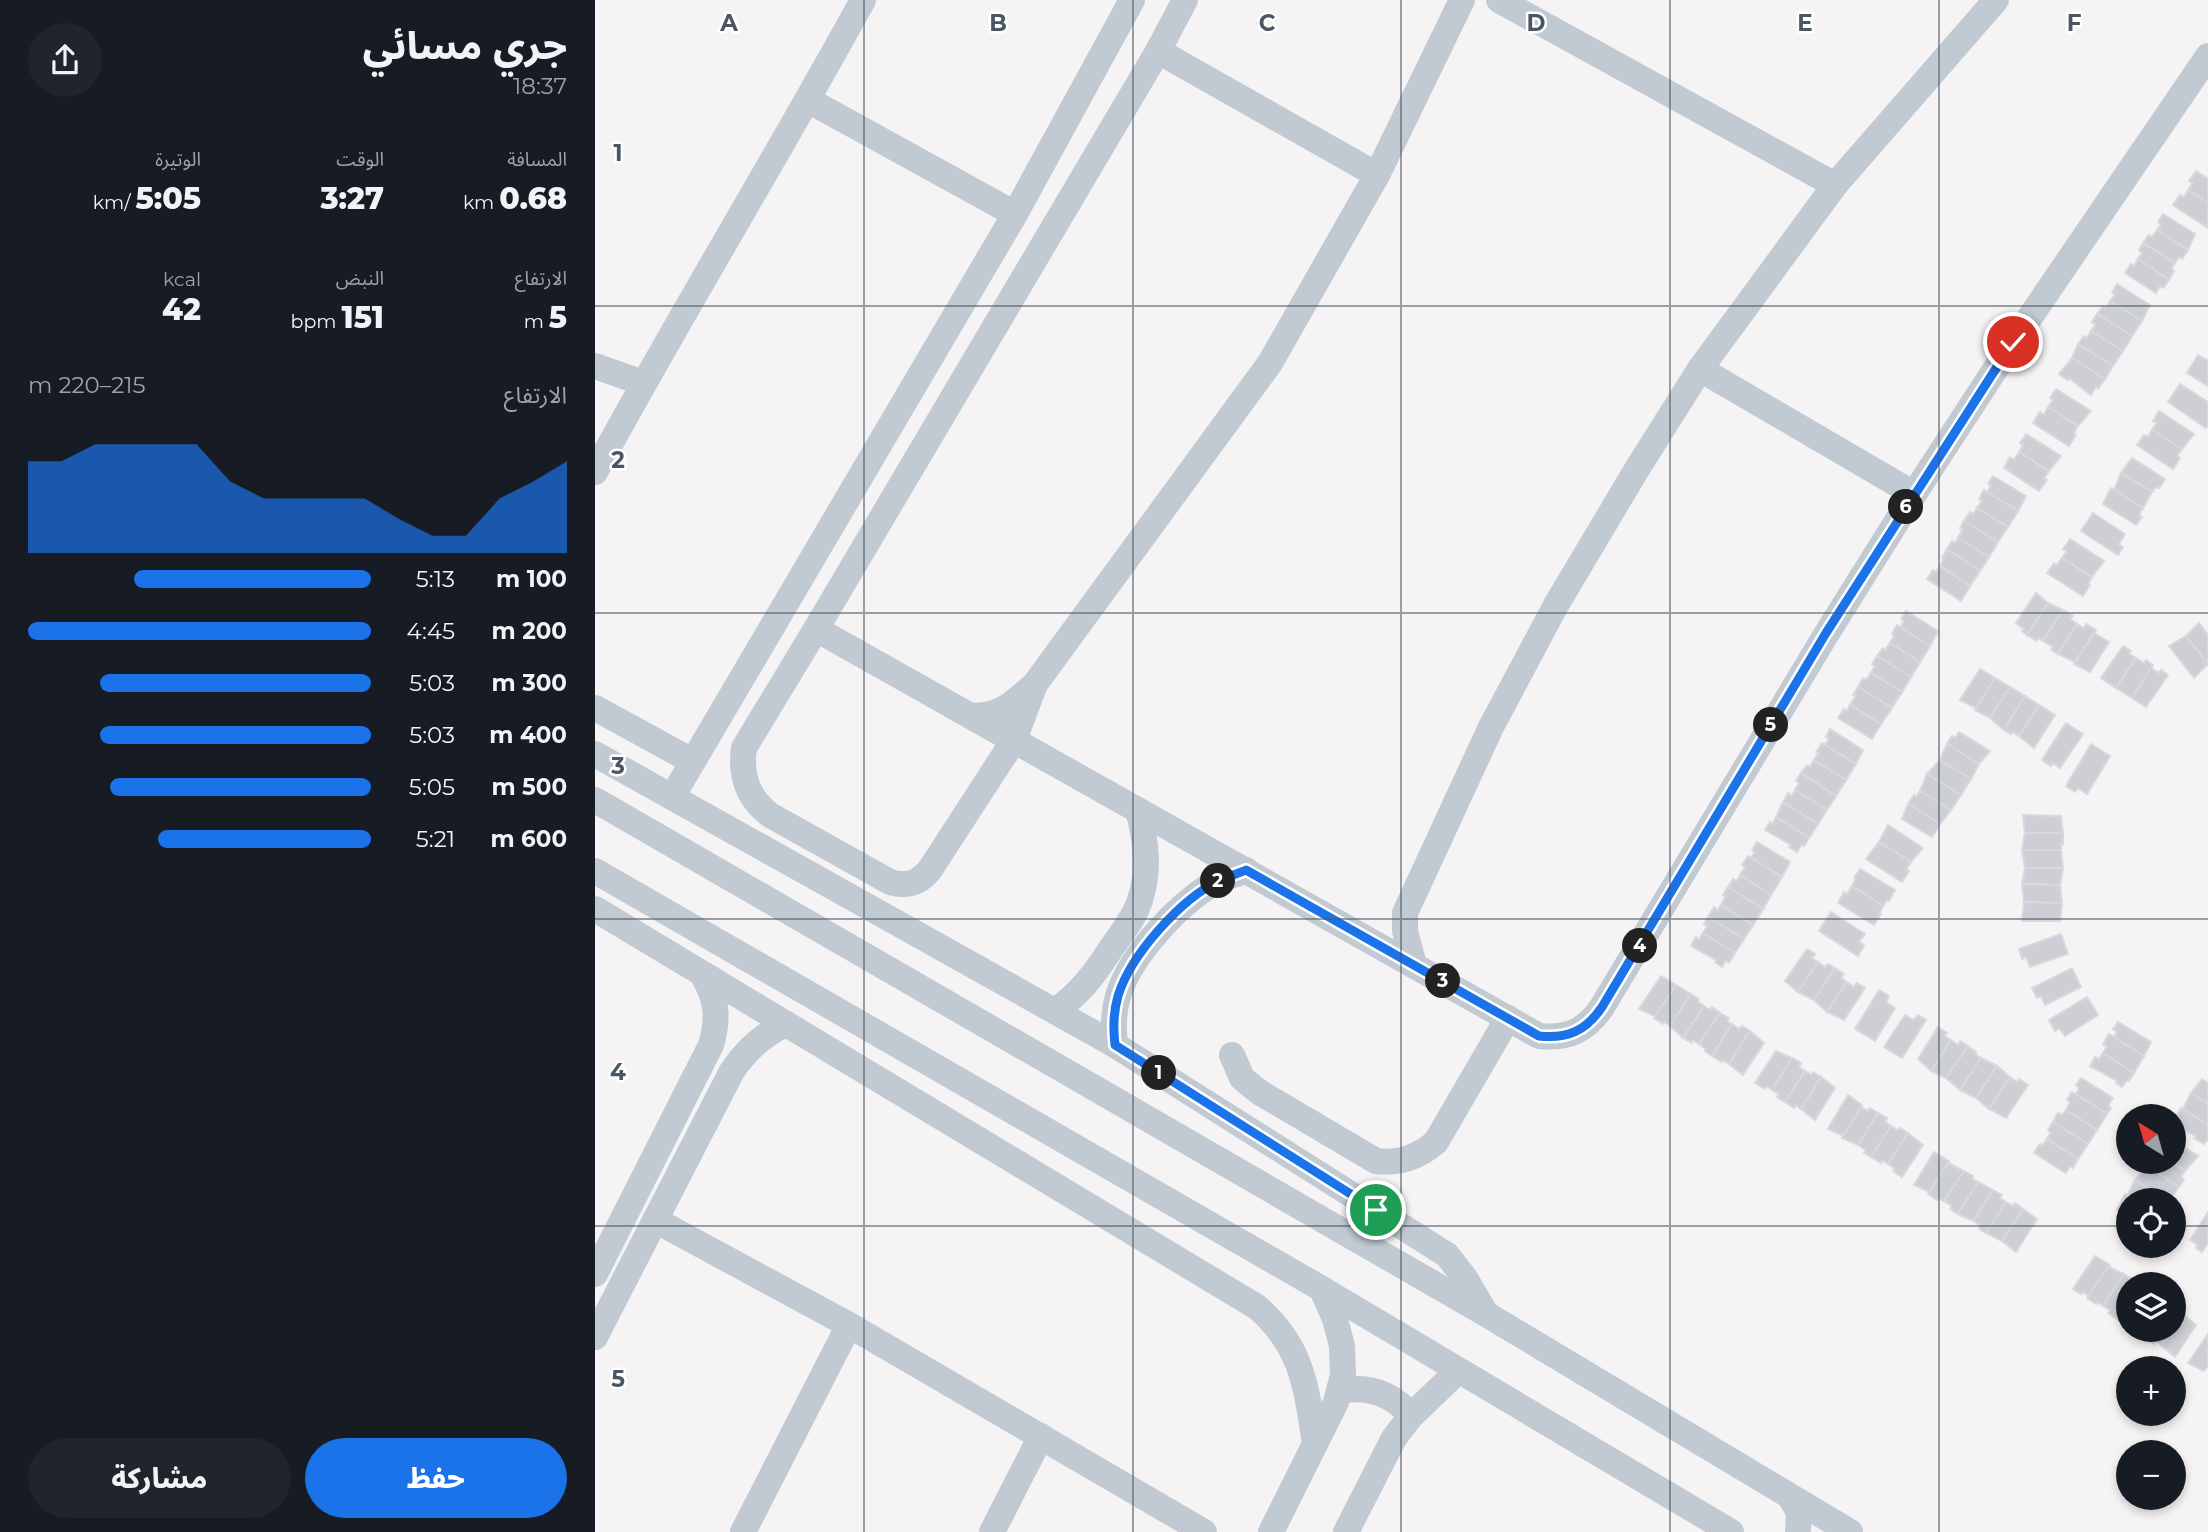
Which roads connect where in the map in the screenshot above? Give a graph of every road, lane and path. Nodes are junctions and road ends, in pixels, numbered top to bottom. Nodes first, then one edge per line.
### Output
1 (863, 0) edge
2 (1132, 0) edge
3 (1185, 0) edge
4 (1462, 0) edge
5 (1499, 0) edge
6 (1996, 0) edge
7 (1158, 51) junction
8 (2208, 56) edge
9 (808, 100) junction
10 (1377, 175) junction
11 (1835, 185) junction
12 (1015, 214) junction
13 (595, 366) edge
14 (1700, 369) junction
15 (643, 383) junction
16 (595, 472) edge
17 (1914, 494) junction
18 (816, 629) junction
19 (1035, 684) junction
20 (595, 708) edge
21 (971, 716) junction
22 (1014, 740) junction
23 (595, 754) edge
24 (692, 761) junction
25 (672, 797) junction
26 (595, 800) edge
27 (1138, 810) junction
28 (712, 819) junction
29 (691, 855) junction
30 (1246, 870) junction
31 (604, 876) edge
32 (1140, 901) junction
33 (596, 910) edge
34 (1405, 913) junction
35 (1168, 919) junction
36 (1368, 939) junction
37 (1414, 965) junction
38 (702, 974) junction
39 (1091, 979) junction
40 (1118, 995) junction
41 (1055, 1011) junction
42 (1508, 1018) junction
43 (786, 1024) junction
44 (1115, 1045) junction
45 (1232, 1055) dead end
46 (1162, 1075) junction
47 (1186, 1139) junction
48 (655, 1220) junction
49 (595, 1273) edge
50 (1322, 1289) junction
51 (1486, 1314) junction
52 (849, 1325) junction
53 (595, 1337) edge
54 (1458, 1371) junction
55 (1339, 1391) junction
56 (1411, 1416) junction
57 (1041, 1436) junction
58 (1315, 1443) junction
59 (1790, 1497) junction
60 (743, 1532) edge
61 (992, 1532) edge
62 (1204, 1532) edge
63 (1271, 1532) edge
64 (1346, 1532) edge
65 (1731, 1532) edge
66 (1798, 1532) edge
67 (1850, 1532) edge

1 - 9 street
2 - 12 street
3 - 7 street
4 - 10 street
5 - 11 street
6 - 11 street
7 - 10 street
7 - 18 street
8 - 17 street
9 - 12 street
9 - 15 street
10 - 19 street
11 - 14 street
12 - 24 street
13 - 15 street
14 - 17 street
14 - 34 street
15 - 16 street
17 - 42 street
18 - 21 street
18 - 22 street
19 - 21 street
19 - 22 street
20 - 24 street
21 - 22 street
22 - 27 street
23 - 25 street
24 - 25 street
25 - 28 street
26 - 29 street
27 - 30 street
27 - 32 street
28 - 29 street
28 - 41 street
29 - 47 street
30 - 35 street
30 - 36 street
31 - 33 street
31 - 50 street
32 - 35 street
32 - 39 street
33 - 38 street
34 - 36 street
34 - 37 street
35 - 40 street
36 - 37 street
37 - 42 street
38 - 43 street
38 - 49 street
39 - 40 street
39 - 41 street
40 - 44 street
41 - 44 street
42 - 45 street
43 - 48 street
43 - 58 street
44 - 46 street
46 - 47 street
46 - 51 street
47 - 51 street
48 - 52 street
48 - 53 street
50 - 54 street
50 - 55 street
51 - 59 street
52 - 57 street
52 - 60 street
54 - 56 street
54 - 65 street
55 - 56 street
55 - 58 street
56 - 64 street
57 - 61 street
57 - 62 street
58 - 63 street
59 - 66 street
59 - 67 street

